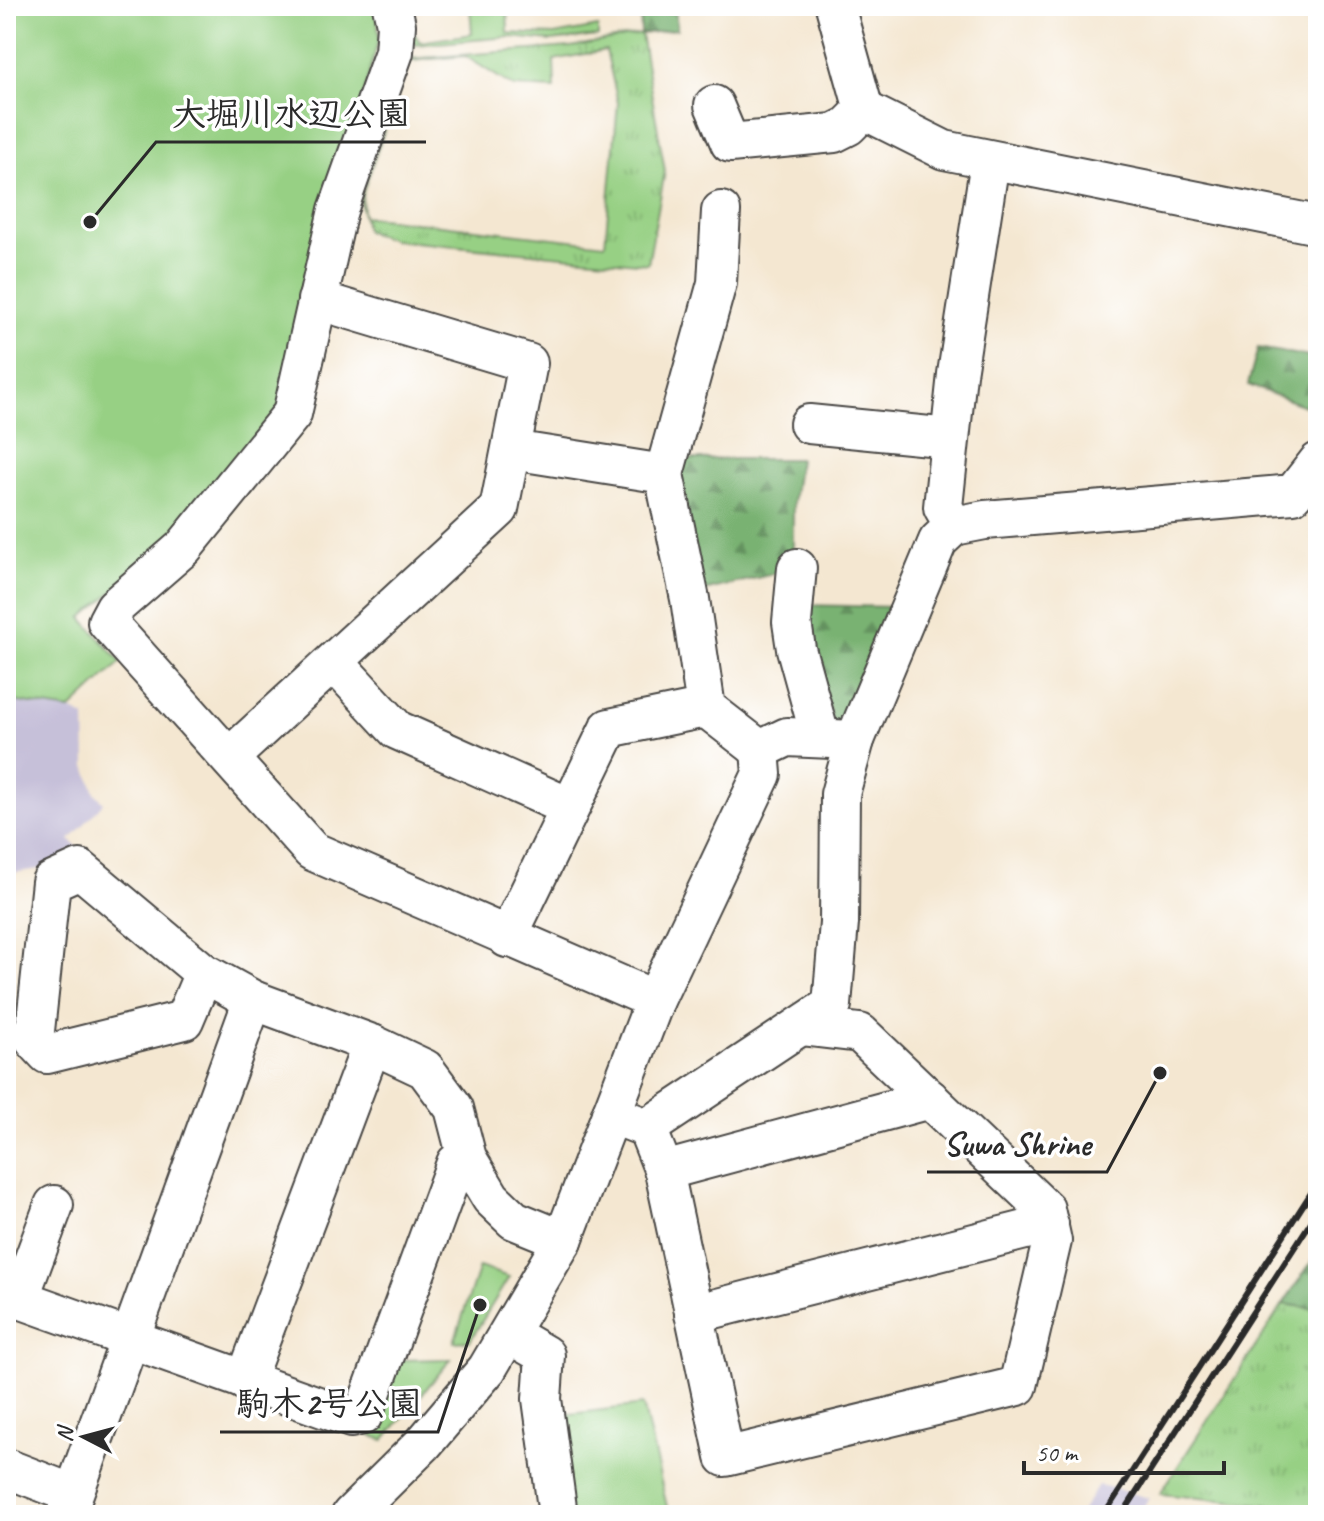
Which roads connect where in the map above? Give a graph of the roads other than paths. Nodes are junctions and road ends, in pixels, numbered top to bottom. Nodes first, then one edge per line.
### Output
1 (392, 6) edge
2 (835, 6) edge
3 (714, 105) dead end
4 (864, 110) junction
5 (990, 161) junction
6 (721, 211) dead end
7 (1318, 225) edge
8 (317, 300) junction
9 (809, 424) dead end
10 (950, 438) junction
11 (512, 450) junction
12 (1318, 462) edge
13 (664, 474) junction
14 (954, 526) junction
15 (797, 568) dead end
16 (334, 662) junction
17 (706, 708) junction
18 (837, 738) junction
19 (760, 750) junction
20 (230, 757) junction
21 (569, 807) junction
22 (507, 938) junction
23 (204, 973) junction
24 (253, 1000) junction
25 (655, 1000) junction
26 (801, 1026) junction
27 (372, 1044) junction
28 (930, 1099) junction
29 (611, 1114) junction
30 (647, 1128) junction
31 (467, 1158) junction
32 (664, 1171) junction
33 (54, 1205) dead end
34 (1049, 1224) junction
35 (563, 1240) junction
36 (12, 1296) edge
37 (694, 1314) junction
38 (509, 1334) junction
39 (131, 1339) junction
40 (245, 1381) junction
41 (6, 1468) edge
42 (70, 1504) edge
43 (351, 1515) edge
44 (558, 1515) edge

1 - 8 street
2 - 4 street
3 - 4 street
4 - 5 street
5 - 7 street
5 - 10 street
6 - 13 street
8 - 11 street
8 - 20 street
9 - 10 street
10 - 14 street
11 - 13 street
11 - 16 street
12 - 14 street
13 - 17 street
14 - 18 street
15 - 18 street
16 - 20 street
16 - 21 street
17 - 19 street
17 - 21 street
18 - 19 street
18 - 26 street
19 - 25 street
20 - 22 street
21 - 22 street
22 - 25 street
23 - 23 street
23 - 24 street
24 - 27 street
24 - 39 street
25 - 29 street
26 - 28 street
26 - 30 street
27 - 31 street
27 - 40 street
28 - 32 street
28 - 34 street
29 - 30 street
29 - 35 street
30 - 32 street
31 - 35 street
31 - 40 street
32 - 37 street
33 - 36 street
34 - 37 street
34 - 37 street
35 - 38 street
36 - 39 street
38 - 43 street
38 - 44 street
39 - 40 street
39 - 42 street
41 - 42 street

